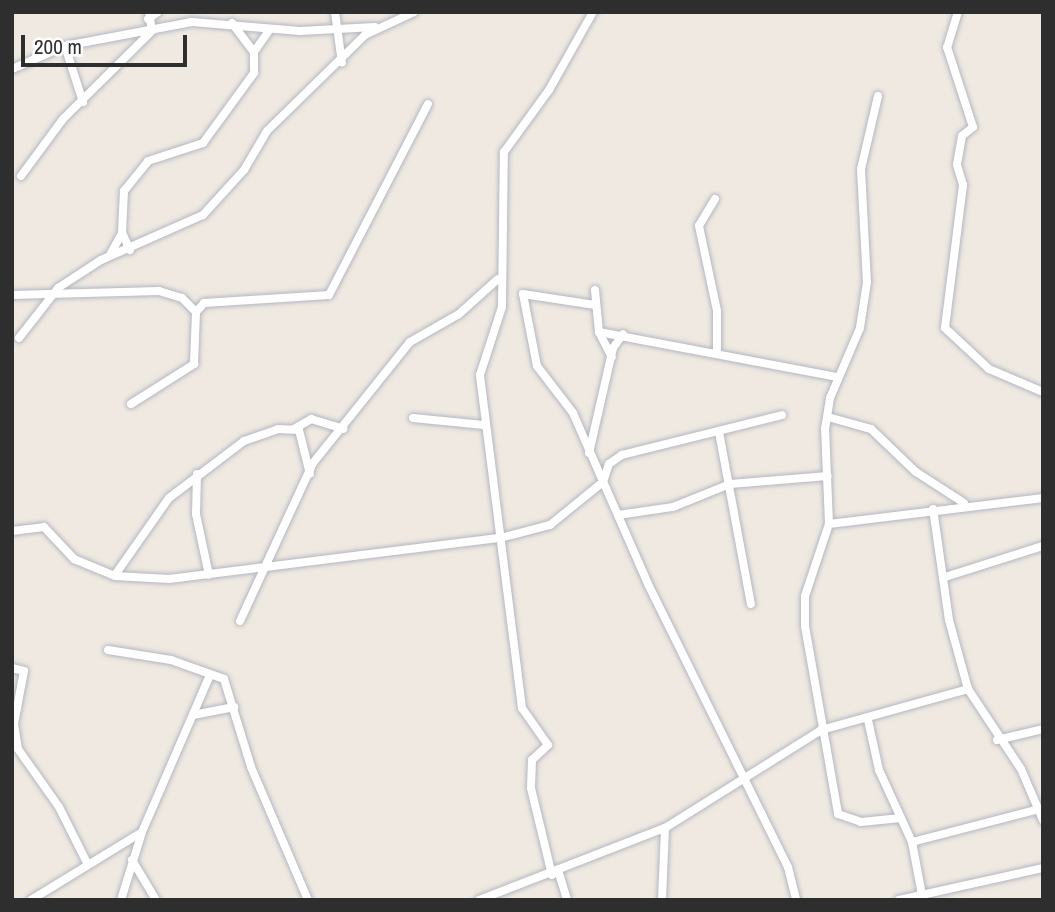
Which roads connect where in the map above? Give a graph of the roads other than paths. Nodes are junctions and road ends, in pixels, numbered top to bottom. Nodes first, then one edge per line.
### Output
1 (158, 12) edge
2 (335, 12) edge
3 (414, 12) edge
4 (593, 12) edge
5 (958, 12) edge
6 (148, 15) edge
7 (232, 23) junction
8 (337, 26) junction
9 (375, 27) junction
10 (270, 29) junction
11 (152, 31) junction
12 (65, 46) junction
13 (254, 52) junction
14 (342, 63) junction
15 (12, 69) edge
16 (878, 96) dead end
17 (83, 102) junction
18 (428, 104) dead end
19 (21, 176) dead end
20 (715, 199) dead end
21 (122, 233) junction
22 (130, 250) junction
23 (111, 253) junction
24 (498, 279) junction
25 (595, 290) dead end
26 (12, 295) edge
27 (52, 297) junction
28 (595, 304) junction
29 (196, 312) junction
30 (599, 331) junction
31 (623, 334) junction
32 (19, 338) dead end
33 (717, 351) junction
34 (613, 360) junction
35 (838, 377) junction
36 (1043, 392) edge
37 (131, 404) dead end
38 (782, 415) dead end
39 (828, 417) junction
40 (413, 418) dead end
41 (484, 425) junction
42 (294, 429) junction
43 (343, 429) junction
44 (719, 432) junction
45 (589, 453) junction
46 (197, 474) junction
47 (310, 474) junction
48 (828, 476) junction
49 (603, 482) junction
50 (730, 484) junction
51 (1043, 498) edge
52 (964, 503) junction
53 (933, 509) junction
54 (618, 515) junction
55 (829, 524) junction
56 (12, 531) edge
57 (500, 538) junction
58 (1043, 546) edge
59 (265, 569) junction
60 (209, 575) junction
61 (115, 576) junction
62 (945, 577) junction
63 (751, 604) dead end
64 (240, 621) dead end
65 (107, 650) dead end
66 (12, 668) edge
67 (210, 675) junction
68 (968, 689) junction
69 (234, 707) junction
70 (193, 715) junction
71 (868, 720) junction
72 (1043, 729) edge
73 (821, 730) junction
74 (997, 740) junction
75 (740, 775) junction
76 (1041, 808) edge
77 (901, 818) junction
78 (1043, 820) edge
79 (665, 828) junction
80 (142, 832) junction
81 (912, 842) junction
82 (132, 860) junction
83 (87, 863) junction
84 (1043, 868) edge
85 (555, 873) junction
86 (922, 895) edge
87 (31, 900) edge
88 (121, 900) edge
89 (156, 900) edge
90 (308, 900) edge
91 (479, 900) edge
92 (568, 900) edge
93 (662, 900) edge
94 (796, 900) edge
95 (899, 900) edge

1 - 6 street
2 - 8 street
3 - 9 street
4 - 24 street
5 - 36 street
6 - 11 street
7 - 10 street
7 - 11 street
7 - 13 street
8 - 9 street
8 - 10 street
8 - 14 street
9 - 14 street
10 - 13 street
11 - 12 street
11 - 17 street
12 - 15 street
12 - 17 street
13 - 21 street
14 - 22 street
16 - 35 street
17 - 19 street
18 - 29 street
20 - 33 street
21 - 22 street
21 - 23 street
22 - 23 street
23 - 27 street
24 - 41 street
24 - 43 street
25 - 28 street
26 - 27 street
27 - 29 street
27 - 32 street
28 - 30 street
28 - 45 street
29 - 37 street
30 - 31 street
30 - 34 street
31 - 33 street
31 - 34 street
33 - 35 street
34 - 45 street
35 - 39 street
38 - 44 street
39 - 48 street
39 - 52 street
40 - 41 street
41 - 57 street
42 - 43 street
42 - 46 street
42 - 47 street
43 - 47 street
44 - 49 street
44 - 50 street
45 - 49 street
46 - 60 street
46 - 61 street
47 - 59 street
48 - 50 street
48 - 55 street
49 - 54 street
49 - 57 street
50 - 54 street
50 - 63 street
51 - 52 street
52 - 53 street
53 - 55 street
53 - 62 street
54 - 75 street
55 - 73 street
56 - 61 street
57 - 59 street
57 - 85 street
58 - 62 street
59 - 60 street
59 - 64 street
60 - 61 street
62 - 68 street
65 - 67 street
66 - 83 street
67 - 69 street
67 - 70 street
68 - 71 street
68 - 74 street
69 - 70 street
69 - 90 street
70 - 80 street
71 - 73 street
71 - 77 street
72 - 74 street
73 - 75 street
73 - 77 street
74 - 76 street
75 - 79 street
75 - 94 street
76 - 78 street
76 - 81 street
77 - 81 street
79 - 85 street
79 - 93 street
80 - 82 street
80 - 83 street
81 - 86 street
82 - 88 street
82 - 89 street
83 - 87 street
84 - 86 street
85 - 91 street
85 - 92 street
86 - 95 street

